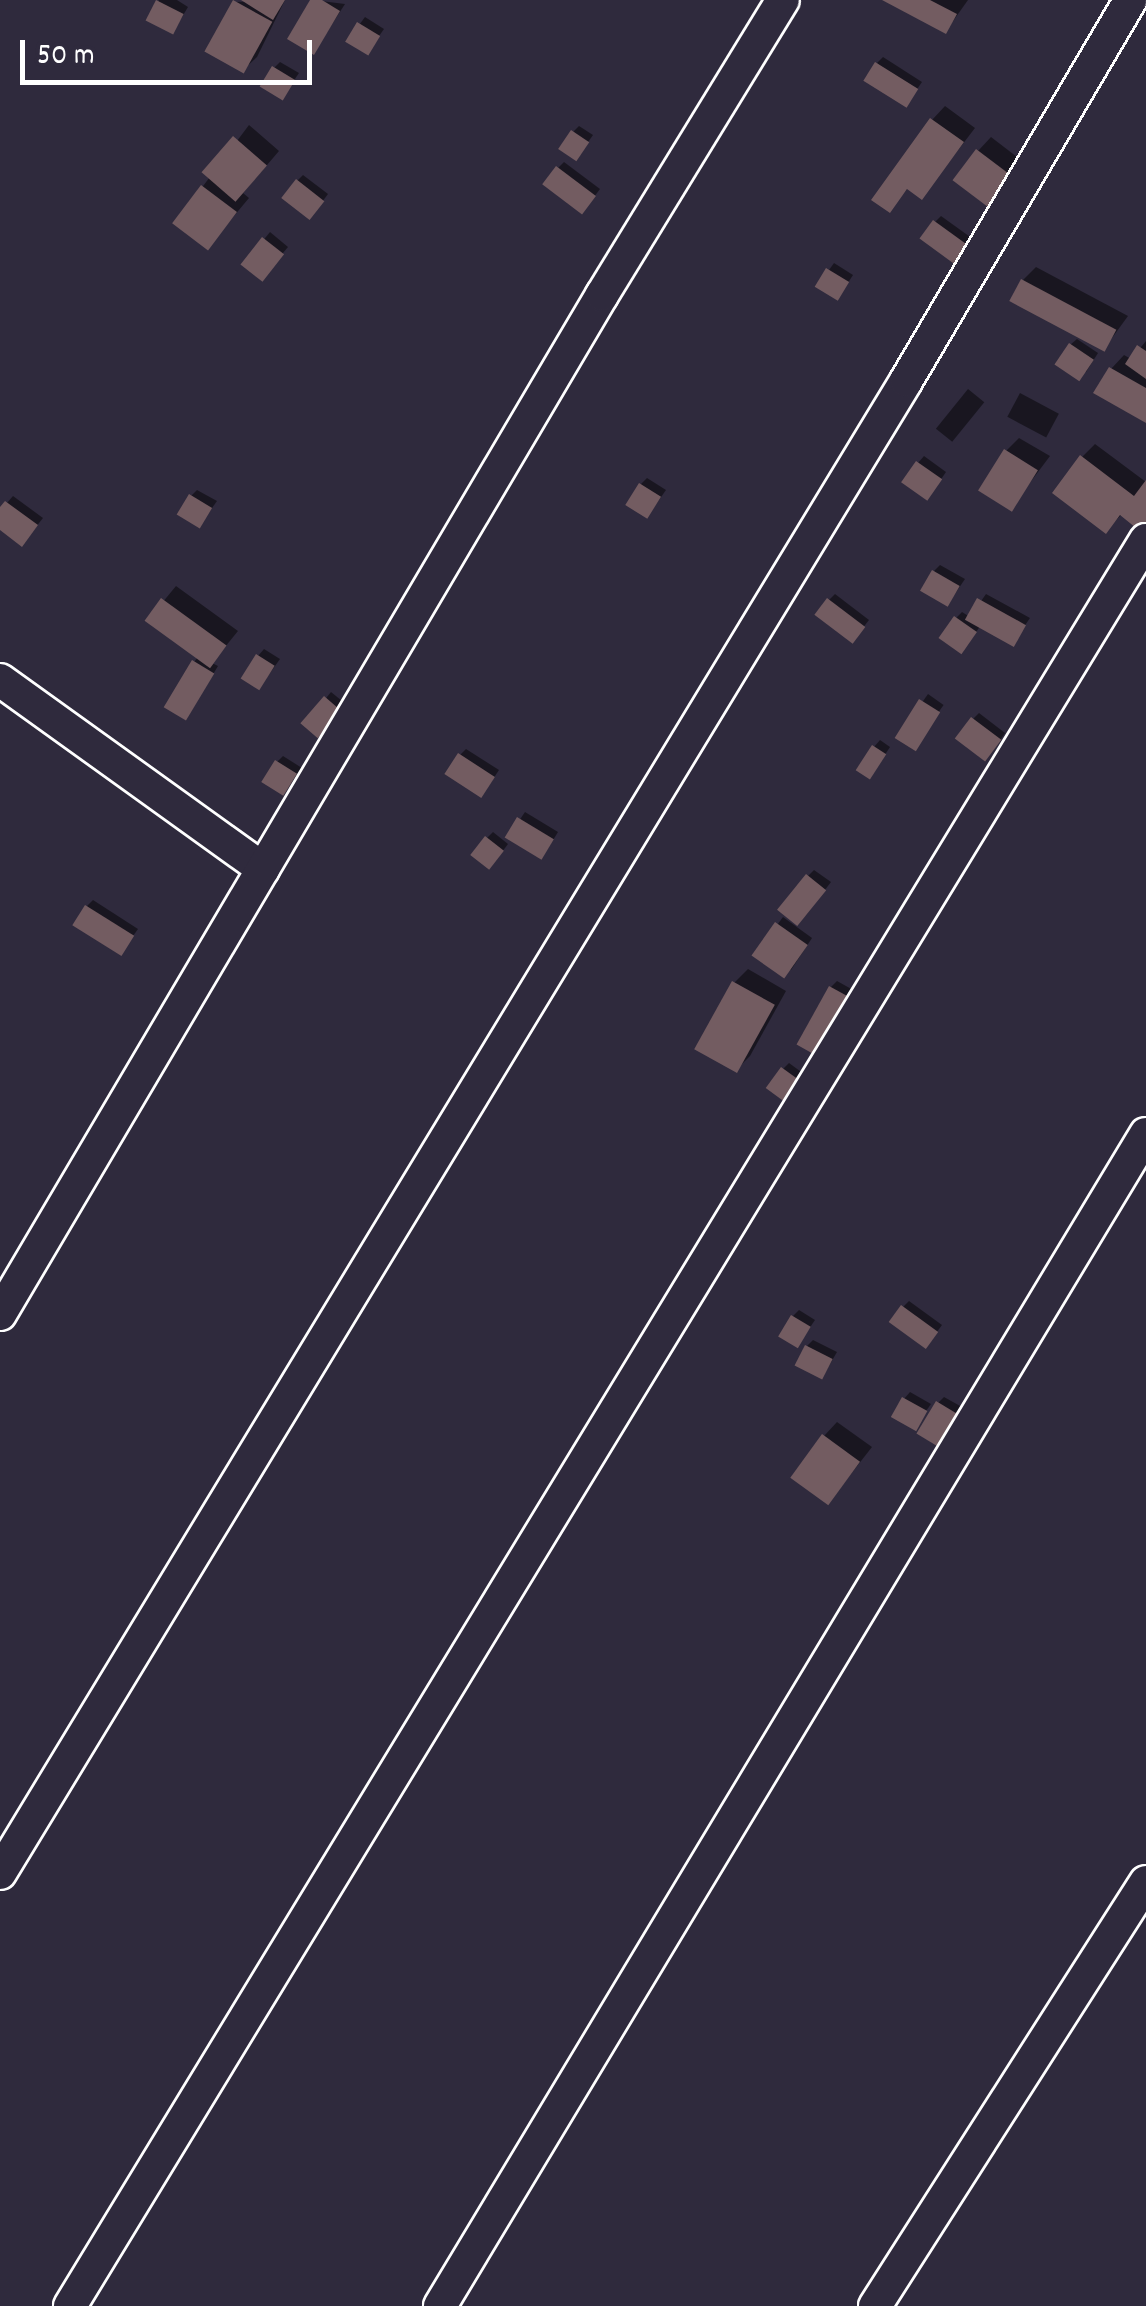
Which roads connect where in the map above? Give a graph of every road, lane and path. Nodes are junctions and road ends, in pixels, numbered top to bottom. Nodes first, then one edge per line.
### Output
1 (783, 0) edge
2 (1130, 0) edge
3 (1146, 540) edge
4 (0, 680) edge
5 (263, 869) junction
6 (1146, 1134) edge
7 (0, 1314) edge
8 (0, 1873) edge
9 (1146, 1882) edge
10 (70, 2306) edge
11 (440, 2306) edge
12 (875, 2306) edge

1 - 5 street
2 - 8 street
3 - 10 street
4 - 5 street
5 - 7 street
6 - 11 street
9 - 12 street

